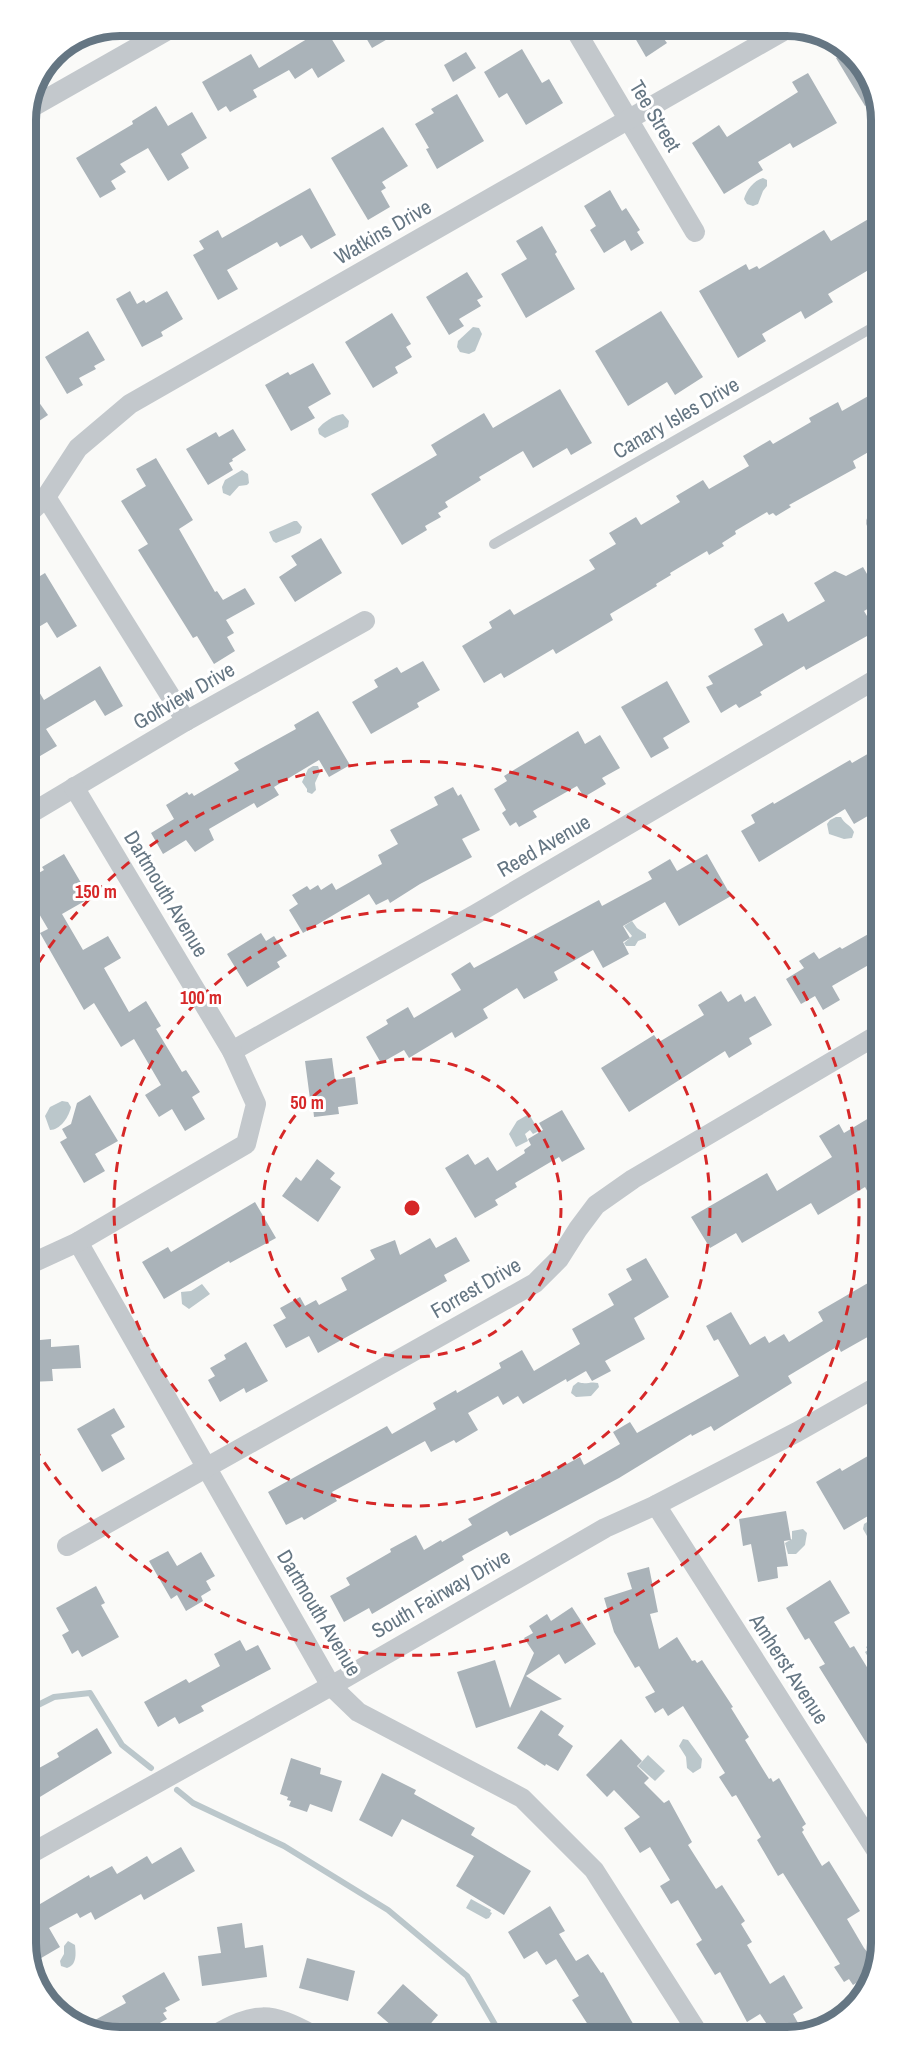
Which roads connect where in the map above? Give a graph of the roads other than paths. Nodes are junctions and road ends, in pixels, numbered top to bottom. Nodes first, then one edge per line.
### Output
1 (157, 36) edge
2 (579, 36) edge
3 (774, 36) edge
4 (38, 104) edge
5 (629, 119) junction
6 (695, 232) dead end
7 (871, 328) edge
8 (46, 496) junction
9 (36, 506) edge
10 (494, 544) dead end
11 (365, 621) dead end
12 (871, 682) edge
13 (186, 721) junction
14 (74, 787) junction
15 (36, 811) edge
16 (871, 1039) edge
17 (232, 1051) junction
18 (78, 1242) junction
19 (36, 1261) edge
20 (871, 1390) edge
21 (207, 1468) junction
22 (656, 1505) junction
23 (67, 1546) dead end
24 (331, 1686) junction
25 (871, 1842) edge
26 (36, 1851) edge
27 (228, 2027) edge
28 (298, 2027) edge
29 (694, 2027) edge

1 - 4 street
2 - 5 street, Tee Street
3 - 5 street, Watkins Drive
5 - 6 street, Tee Street
5 - 8 street, Watkins Drive
7 - 10 lane, Canary Isles Drive
8 - 9 street, Watkins Drive
8 - 13 street
11 - 13 street, Golfview Drive
12 - 17 street, Reed Avenue
13 - 14 street, Golfview Drive
14 - 15 street, Golfview Drive
14 - 17 street, Dartmouth Avenue
16 - 21 street, Forrest Drive
17 - 18 street, Dartmouth Avenue
18 - 19 street, Dartmouth Avenue
18 - 21 street, Dartmouth Avenue
20 - 22 street, South Fairway Drive
21 - 23 street, Forrest Drive
21 - 24 street, Dartmouth Avenue
22 - 24 street, South Fairway Drive
22 - 25 street, Amherst Avenue
24 - 26 street, South Fairway Drive
24 - 29 street, Dartmouth Avenue
27 - 28 street

